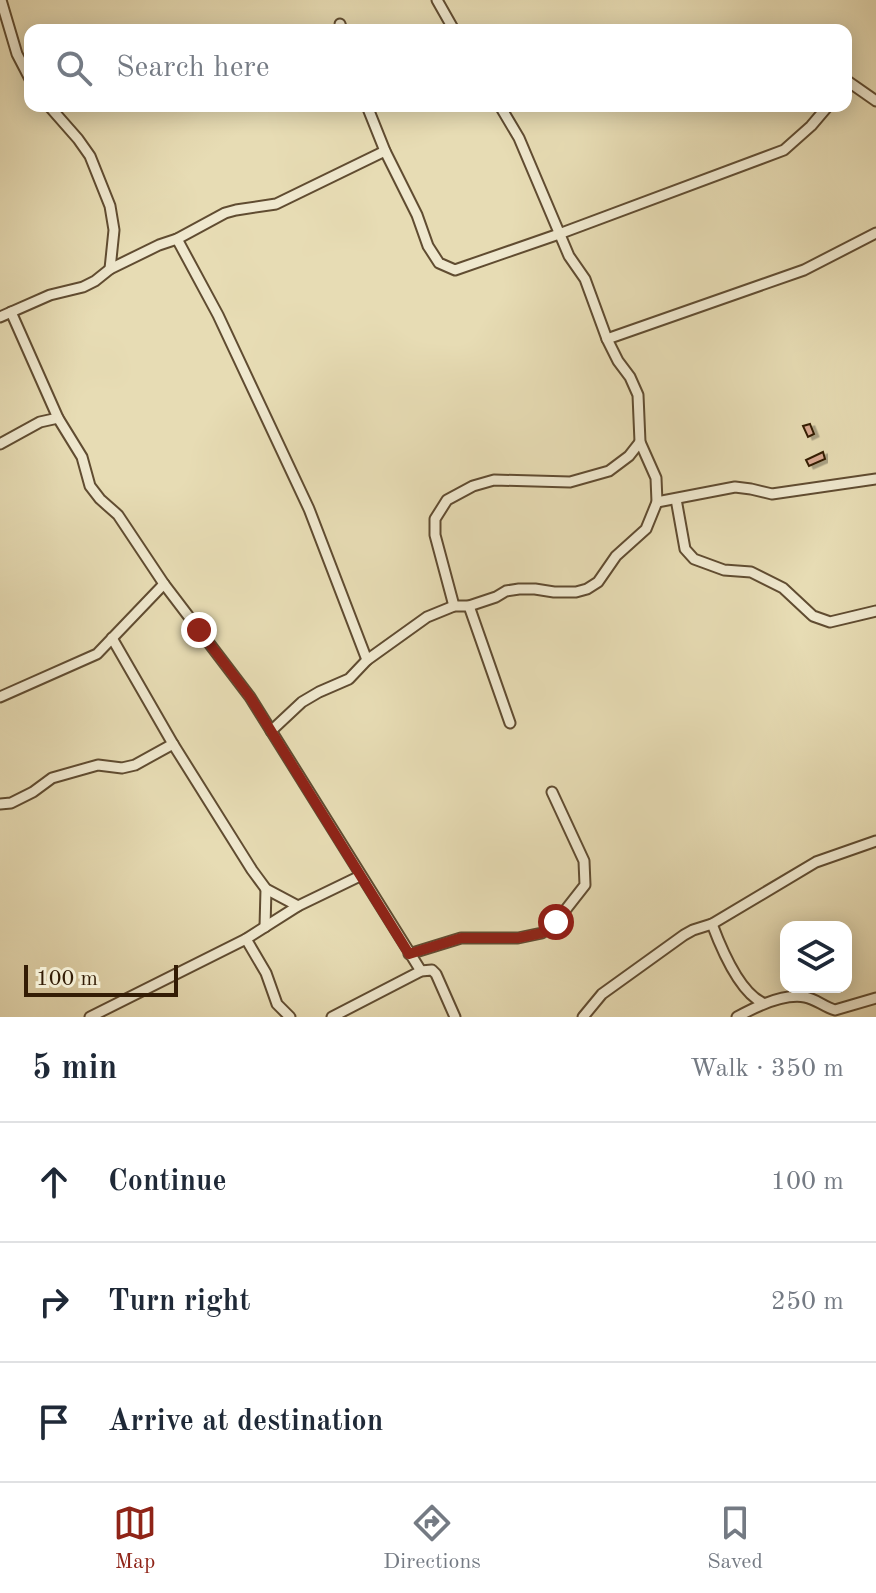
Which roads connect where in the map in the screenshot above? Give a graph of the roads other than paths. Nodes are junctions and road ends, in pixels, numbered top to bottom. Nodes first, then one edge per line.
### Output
1 (1, 0) edge
2 (437, 0) edge
3 (451, 24) edge
4 (24, 67) edge
5 (852, 86) edge
6 (876, 101) edge
7 (54, 112) edge
8 (369, 112) edge
9 (504, 112) edge
10 (823, 112) edge
11 (385, 151) junction
12 (876, 233) edge
13 (559, 234) junction
14 (177, 239) junction
15 (110, 269) junction
16 (11, 312) junction
17 (0, 317) edge
18 (607, 339) junction
19 (58, 418) junction
20 (640, 442) junction
21 (0, 444) edge
22 (876, 479) edge
23 (676, 499) junction
24 (657, 502) junction
25 (164, 584) junction
26 (454, 606) junction
27 (469, 606) junction
28 (876, 611) edge
29 (112, 638) junction
30 (367, 660) junction
31 (0, 697) edge
32 (510, 723) dead end
33 (271, 731) junction
34 (173, 744) junction
35 (552, 792) dead end
36 (0, 804) edge
37 (876, 841) edge
38 (360, 876) junction
39 (266, 889) junction
40 (298, 906) junction
41 (712, 924) junction
42 (265, 927) junction
43 (246, 939) junction
44 (409, 954) junction
45 (421, 971) junction
46 (876, 998) edge
47 (763, 1003) junction
48 (90, 1017) edge
49 (290, 1017) edge
50 (332, 1017) edge
51 (455, 1017) edge
52 (583, 1017) edge
53 (737, 1017) edge

1 - 4 street
2 - 3 street
5 - 6 street
7 - 15 street
8 - 11 street
9 - 13 street
10 - 13 street
11 - 13 street
11 - 14 street
12 - 18 street
13 - 18 street
14 - 15 street
14 - 30 street
15 - 16 street
16 - 17 street
16 - 19 street
18 - 20 street
19 - 21 street
19 - 25 street
20 - 24 street
20 - 26 street
22 - 23 street
23 - 24 street
23 - 28 street
24 - 27 street
25 - 29 street
25 - 33 street
26 - 27 street
26 - 30 street
27 - 32 street
29 - 31 street
29 - 34 street
30 - 33 street
33 - 38 street
34 - 36 street
34 - 39 street
35 - 44 street
37 - 41 street
38 - 40 street
38 - 44 street
39 - 40 street
39 - 42 street
40 - 42 street
41 - 47 street
41 - 52 street
42 - 43 street
43 - 48 street
43 - 49 street
44 - 45 street
45 - 50 street
45 - 51 street
46 - 47 street
47 - 53 street

